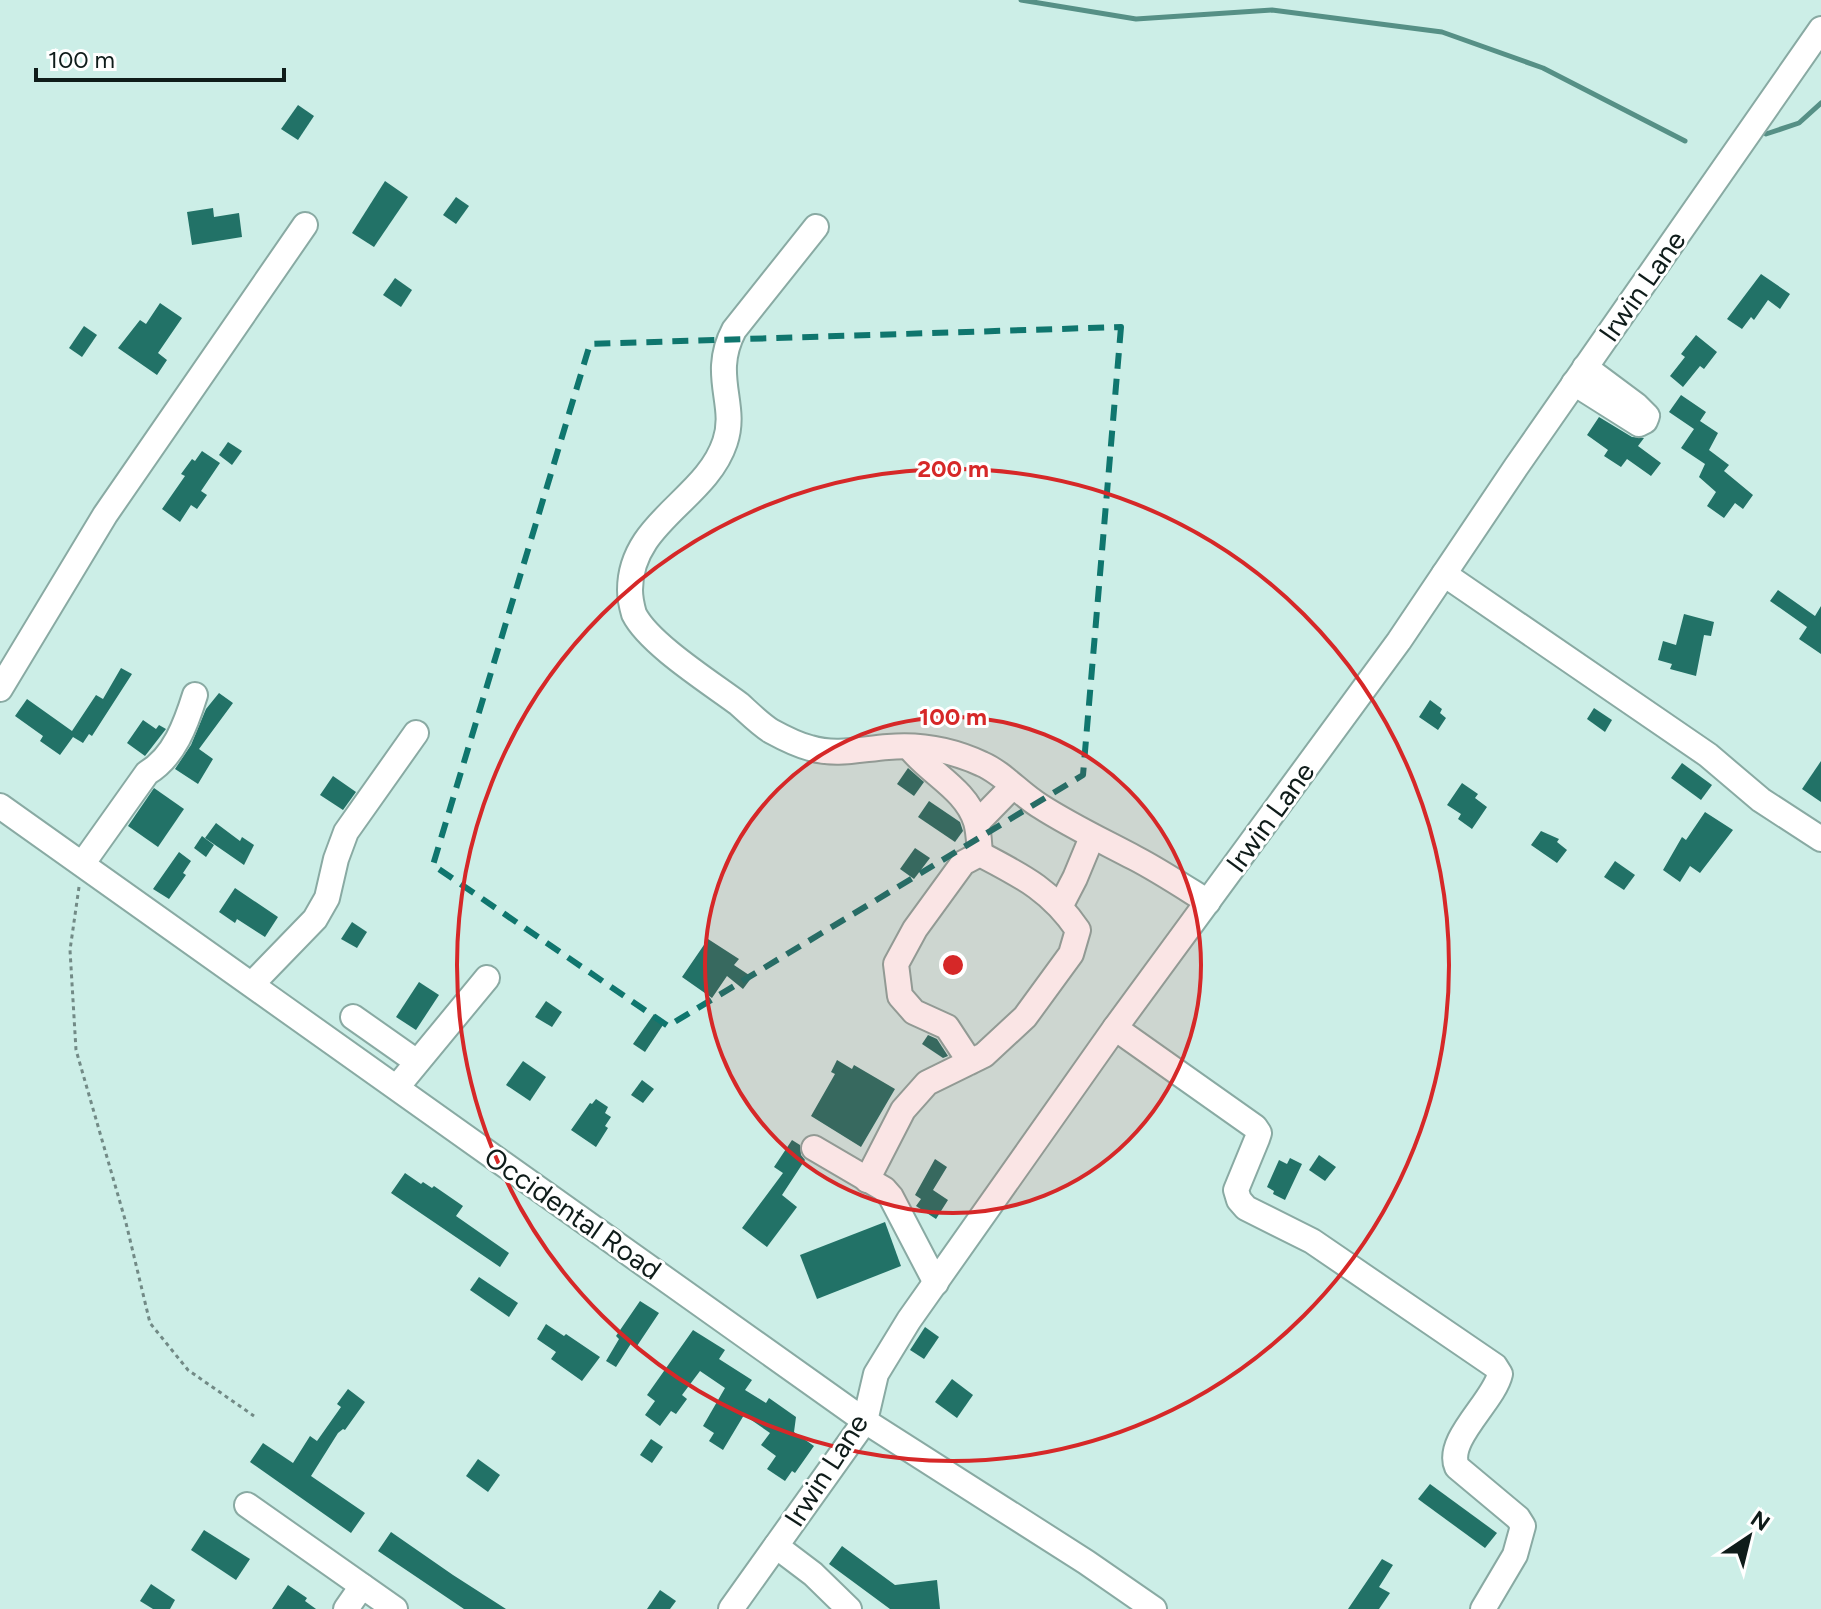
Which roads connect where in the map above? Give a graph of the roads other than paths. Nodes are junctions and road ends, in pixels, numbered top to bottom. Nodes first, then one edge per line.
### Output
1 (1821, 29) edge
2 (305, 225) dead end
3 (816, 227) dead end
4 (1444, 574) junction
5 (0, 689) edge
6 (195, 695) dead end
7 (416, 733) dead end
8 (909, 747) junction
9 (1013, 786) junction
10 (0, 806) edge
11 (977, 823) junction
12 (1092, 837) junction
13 (1821, 839) edge
14 (980, 854) junction
15 (83, 863) junction
16 (1208, 902) junction
17 (1061, 905) junction
18 (487, 978) dead end
19 (252, 984) junction
20 (353, 1017) dead end
21 (1115, 1028) junction
22 (417, 1062) junction
23 (970, 1062) junction
24 (397, 1087) junction
25 (814, 1148) dead end
26 (867, 1180) junction
27 (936, 1283) junction
28 (865, 1421) junction
29 (247, 1505) dead end
30 (776, 1546) junction
31 (362, 1586) junction
32 (346, 1609) edge
33 (395, 1609) edge
34 (731, 1609) edge
35 (849, 1609) edge
36 (1154, 1609) edge
37 (1483, 1609) edge

1 - 4 street, Irwin Lane
2 - 5 street
3 - 8 street
4 - 13 street
4 - 16 street, Irwin Lane
6 - 15 street
7 - 19 street
8 - 9 street
8 - 11 street
9 - 11 street
9 - 12 street
10 - 15 street, Occidental Road
11 - 14 street
12 - 16 street
12 - 17 street
14 - 17 street
14 - 23 street
15 - 19 street, Occidental Road
16 - 21 street, Irwin Lane
17 - 23 street
18 - 22 street
19 - 24 street, Occidental Road
20 - 22 street
21 - 27 street, Irwin Lane
21 - 37 street
22 - 24 street
23 - 26 street
24 - 28 street, Occidental Road
25 - 26 street
26 - 27 street
27 - 28 street, Irwin Lane
28 - 30 street, Irwin Lane
28 - 36 street, Occidental Road
29 - 31 street
30 - 34 street, Irwin Lane
30 - 35 street
31 - 32 street
31 - 33 street

